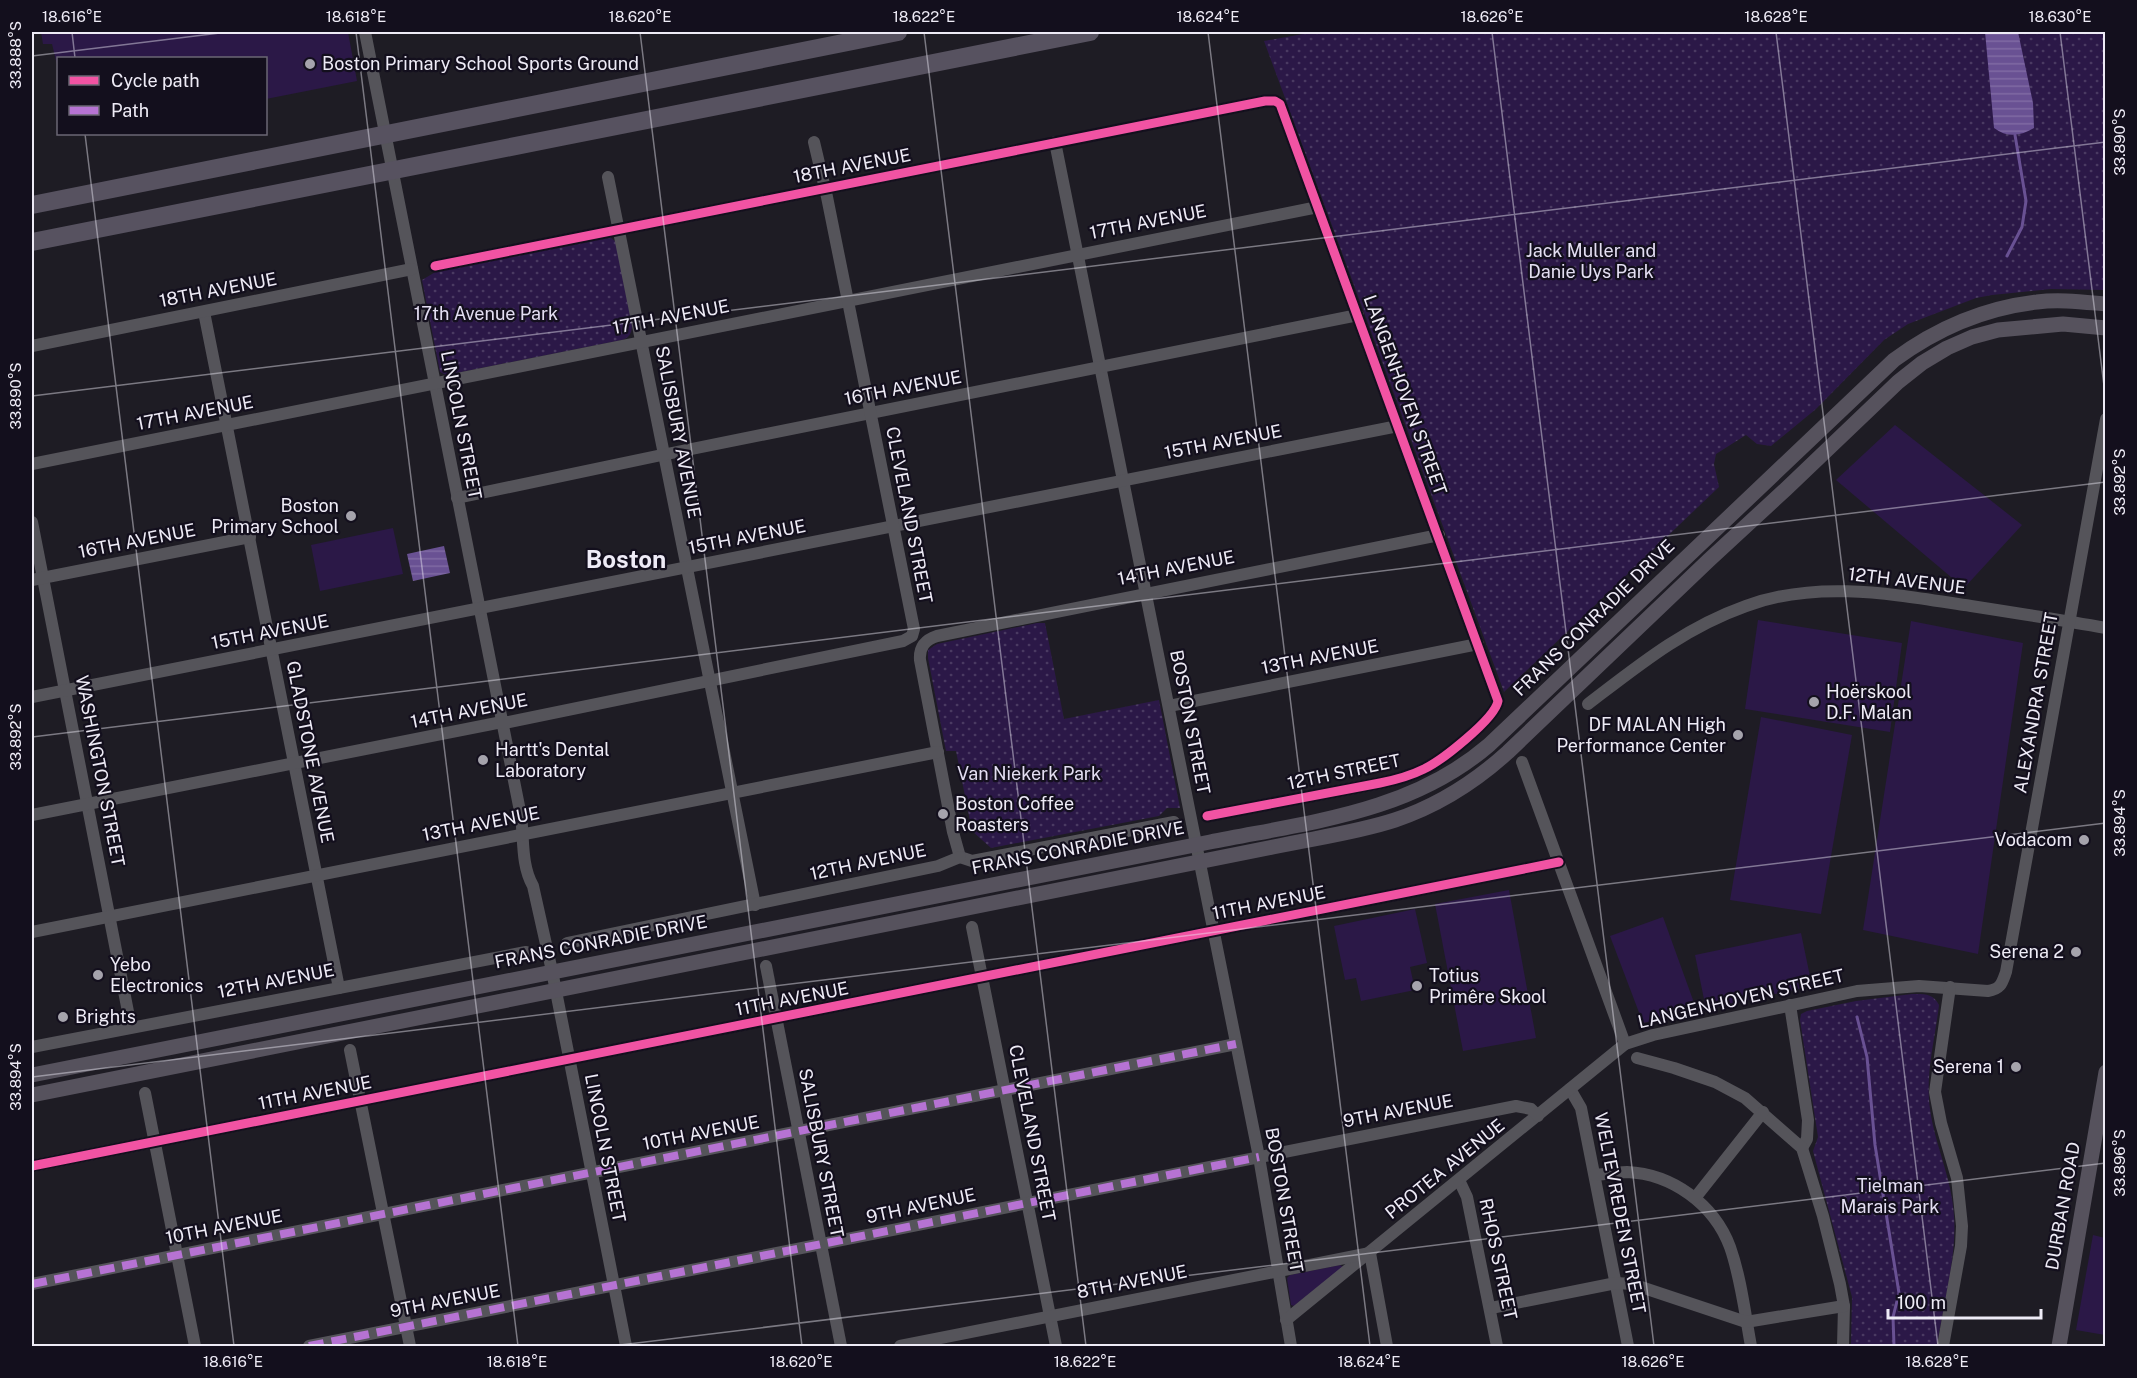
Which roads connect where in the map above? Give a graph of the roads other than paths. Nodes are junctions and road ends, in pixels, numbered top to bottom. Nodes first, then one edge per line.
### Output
1 (365, 32) edge
2 (897, 32) edge
3 (1090, 32) edge
4 (1275, 101) joint
5 (814, 142) dead end
6 (1055, 142) junction
7 (608, 177) dead end
8 (825, 188) junction
9 (32, 205) edge
10 (1318, 207) junction
11 (619, 229) junction
12 (32, 242) edge
13 (1079, 254) junction
14 (435, 266) dead end
15 (412, 269) junction
16 (848, 300) junction
17 (2106, 304) edge
18 (204, 312) junction
19 (1358, 315) junction
20 (2106, 328) edge
21 (642, 341) junction
22 (32, 346) edge
23 (1101, 367) junction
24 (435, 384) junction
25 (871, 413) junction
26 (2106, 419) edge
27 (227, 424) junction
28 (1398, 426) junction
29 (663, 455) junction
30 (32, 464) edge
31 (1124, 480) junction
32 (457, 498) junction
33 (32, 522) edge
34 (893, 527) junction
35 (1439, 535) junction
36 (250, 537) junction
37 (686, 567) junction
38 (37, 579) edge
39 (1146, 593) junction
40 (479, 608) junction
41 (2068, 621) junction
42 (2106, 628) edge
43 (912, 636) joint
44 (1478, 644) junction
45 (272, 650) junction
46 (709, 680) junction
47 (65, 691) junction
48 (32, 697) edge
49 (1498, 703) joint
50 (1588, 704) dead end
51 (1169, 706) junction
52 (502, 722) junction
53 (938, 752) junction
54 (1522, 762) dead end
55 (294, 763) junction
56 (731, 793) junction
57 (87, 804) junction
58 (32, 815) edge
59 (1207, 816) dead end
60 (1174, 822) dead end
61 (524, 831) junction
62 (1197, 844) junction
63 (960, 857) junction
64 (1200, 862) junction
65 (1559, 862) junction
66 (316, 875) junction
67 (755, 905) junction
68 (110, 916) junction
69 (972, 927) dead end
70 (1213, 931) junction
71 (32, 932) edge
72 (567, 944) dead end
73 (526, 952) dead end
74 (766, 966) dead end
75 (552, 971) junction
76 (983, 977) junction
77 (1950, 987) junction
78 (339, 988) junction
79 (556, 990) junction
80 (1996, 990) joint
81 (1790, 1005) junction
82 (776, 1019) junction
83 (131, 1027) junction
84 (1236, 1044) junction
85 (1625, 1044) junction
86 (32, 1047) edge
87 (350, 1050) dead end
88 (1637, 1058) dead end
89 (570, 1060) junction
90 (2106, 1072) edge
91 (32, 1075) edge
92 (1570, 1089) junction
93 (1005, 1090) junction
94 (145, 1093) dead end
95 (32, 1095) edge
96 (362, 1101) junction
97 (1763, 1112) junction
98 (1538, 1116) junction
99 (2101, 1131) edge
100 (798, 1132) junction
101 (155, 1142) junction
102 (1802, 1148) junction
103 (1259, 1157) junction
104 (32, 1166) edge
105 (591, 1173) junction
106 (1595, 1175) junction
107 (1459, 1180) junction
108 (1695, 1198) junction
109 (1027, 1203) junction
110 (384, 1214) junction
111 (821, 1245) junction
112 (1370, 1253) junction
113 (177, 1255) junction
114 (1278, 1271) junction
115 (1616, 1283) junction
116 (32, 1284) edge
117 (614, 1285) junction
118 (1844, 1306) junction
119 (1491, 1308) junction
120 (1051, 1317) junction
121 (1286, 1320) junction
122 (1746, 1322) junction
123 (406, 1328) junction
124 (195, 1347) edge
125 (309, 1347) edge
126 (410, 1347) edge
127 (626, 1347) edge
128 (841, 1347) edge
129 (900, 1347) edge
130 (1056, 1347) edge
131 (1291, 1347) edge
132 (1387, 1347) edge
133 (1497, 1347) edge
134 (1628, 1347) edge
135 (1751, 1347) edge
136 (1843, 1347) edge
137 (1943, 1347) edge
138 (2059, 1347) edge

1 - 15 street, LINCOLN STREET
2 - 9 highway
3 - 12 highway
4 - 6 street, 18TH AVENUE
4 - 10 street, LANGENHOVEN STREET
5 - 8 street, CLEVELAND STREET
6 - 8 street, 18TH AVENUE
6 - 13 street, BOSTON STREET
7 - 11 street, SALISBURY AVENUE
8 - 11 street, 18TH AVENUE
8 - 16 street, CLEVELAND STREET
10 - 13 street, 17TH AVENUE
10 - 19 street, LANGENHOVEN STREET
11 - 14 street, 18TH AVENUE
11 - 21 street, SALISBURY AVENUE
13 - 16 street, 17TH AVENUE
13 - 23 street, BOSTON STREET
15 - 18 street, 18TH AVENUE
15 - 24 street, LINCOLN STREET
16 - 21 street, 17TH AVENUE
16 - 25 street, CLEVELAND STREET
17 - 62 main road, FRANS CONRADIE DRIVE
18 - 22 street, 18TH AVENUE
18 - 27 street, GLADSTONE AVENUE
19 - 23 street, 16TH AVENUE
19 - 28 street, LANGENHOVEN STREET
20 - 64 main road, FRANS CONRADIE DRIVE
21 - 24 street, 17TH AVENUE
21 - 29 street, SALISBURY AVENUE
23 - 25 street, 16TH AVENUE
23 - 31 street, BOSTON STREET
24 - 27 street, 17TH AVENUE
24 - 32 street, LINCOLN STREET
25 - 29 street, 16TH AVENUE
25 - 34 street, CLEVELAND STREET
26 - 41 street, ALEXANDRA STREET
27 - 30 street, 17TH AVENUE
27 - 36 street, GLADSTONE AVENUE
28 - 31 street, 15TH AVENUE
28 - 35 street, LANGENHOVEN STREET
29 - 32 street, 16TH AVENUE
29 - 37 street, SALISBURY AVENUE
31 - 34 street, 15TH AVENUE
31 - 39 street, BOSTON STREET
32 - 40 street, LINCOLN STREET
33 - 38 street, WASHINGTON STREET
34 - 37 street, 15TH AVENUE
34 - 43 street, CLEVELAND STREET
35 - 39 street, 14TH AVENUE
35 - 44 street, LANGENHOVEN STREET
36 - 38 street, 16TH AVENUE
36 - 45 street, GLADSTONE AVENUE
37 - 40 street, 15TH AVENUE
37 - 46 street, SALISBURY AVENUE
38 - 47 street, WASHINGTON STREET
39 - 51 street, BOSTON STREET
39 - 53 street, 14TH AVENUE
40 - 45 street, 15TH AVENUE
40 - 52 street, LINCOLN STREET
41 - 42 street, 12TH AVENUE
41 - 50 street, 12TH AVENUE
41 - 80 street, ALEXANDRA STREET
43 - 46 street, 14TH AVENUE
44 - 49 street, LANGENHOVEN STREET
44 - 51 street, 13TH AVENUE
45 - 47 street, 15TH AVENUE
45 - 55 street, GLADSTONE AVENUE
46 - 52 street, 14TH AVENUE
46 - 56 street, SALISBURY AVENUE
47 - 48 street, 15TH AVENUE
47 - 57 street, WASHINGTON STREET
49 - 59 street, 12TH STREET
51 - 62 street, BOSTON STREET
52 - 55 street, 14TH AVENUE
52 - 61 street, LINCOLN STREET
53 - 56 street, 13TH AVENUE
53 - 63 street
54 - 65 street, LANGENHOVEN STREET
55 - 57 street, 14TH AVENUE
55 - 66 street, GLADSTONE AVENUE
56 - 61 street, 13TH AVENUE
56 - 67 street, SALISBURY AVENUE
57 - 58 street, 14TH AVENUE
57 - 68 street, WASHINGTON STREET
60 - 63 street, 12TH AVENUE
61 - 66 street, 13TH AVENUE
61 - 75 street, LINCOLN STREET
62 - 64 street, BOSTON STREET
62 - 75 main road, FRANS CONRADIE DRIVE
63 - 67 street, 12TH AVENUE
64 - 70 street, BOSTON STREET
64 - 79 main road, FRANS CONRADIE DRIVE
65 - 70 street, 11TH AVENUE
65 - 85 street, LANGENHOVEN STREET
66 - 68 street, 13TH AVENUE
66 - 78 street, GLADSTONE AVENUE
67 - 72 street, 12TH AVENUE
68 - 71 street, 13TH AVENUE
68 - 83 street, WASHINGTON STREET
69 - 76 street, CLEVELAND STREET
70 - 76 street, 11TH AVENUE
70 - 84 street, BOSTON STREET
73 - 78 street, 12TH AVENUE
74 - 82 street, SALISBURY STREET
75 - 79 street, LINCOLN STREET
75 - 91 main road, FRANS CONRADIE DRIVE
76 - 82 street, 11TH AVENUE
76 - 93 street, CLEVELAND STREET
77 - 80 street, LANGENHOVEN STREET
77 - 81 street, LANGENHOVEN STREET
77 - 137 street
78 - 83 street, 12TH AVENUE
79 - 89 street, LINCOLN STREET
79 - 95 main road, FRANS CONRADIE DRIVE
81 - 85 street, LANGENHOVEN STREET
81 - 102 street
82 - 89 street, 11TH AVENUE
82 - 100 street, SALISBURY STREET
83 - 86 street, 12TH AVENUE
84 - 93 street, 10TH AVENUE
84 - 103 street, BOSTON STREET
85 - 92 street, PROTEA AVENUE
87 - 96 street
88 - 97 street
89 - 96 street, 11TH AVENUE
89 - 105 street, LINCOLN STREET
90 - 99 main road, DURBAN ROAD
92 - 98 street, PROTEA AVENUE
92 - 106 street, WELTEVREDEN STREET
93 - 100 street, 10TH AVENUE
93 - 109 street, CLEVELAND STREET
94 - 101 street
96 - 101 street, 11TH AVENUE
96 - 110 street
97 - 102 street
97 - 108 street
98 - 103 street, 9TH AVENUE
98 - 107 street, PROTEA AVENUE
99 - 138 main road, DURBAN ROAD
100 - 105 street, 10TH AVENUE
100 - 111 street, SALISBURY STREET
101 - 104 street, 11TH AVENUE
101 - 113 street
102 - 118 street
103 - 109 street, 9TH AVENUE
103 - 114 street, BOSTON STREET
105 - 110 street, 10TH AVENUE
105 - 117 street, LINCOLN STREET
106 - 108 street
106 - 115 street, WELTEVREDEN STREET
107 - 112 street, PROTEA AVENUE
107 - 119 street, RHOS STREET
108 - 122 street
109 - 111 street, 9TH AVENUE
109 - 120 street, CLEVELAND STREET
110 - 113 street, 10TH AVENUE
110 - 123 street
111 - 117 street, 9TH AVENUE
111 - 128 street, SALISBURY STREET
112 - 114 street, 8TH AVENUE
112 - 121 street, PROTEA AVENUE
112 - 132 street
113 - 116 street, 10TH AVENUE
113 - 124 street
114 - 120 street, 8TH AVENUE
114 - 121 street, BOSTON STREET
115 - 119 street
115 - 122 street
115 - 134 street, WELTEVREDEN STREET
117 - 123 street, 9TH AVENUE
117 - 127 street, LINCOLN STREET
118 - 122 street
118 - 136 street
119 - 133 street, RHOS STREET
120 - 129 street, 8TH AVENUE
120 - 130 street, CLEVELAND STREET
121 - 131 street, BOSTON STREET
122 - 135 street
123 - 125 street, 9TH AVENUE
123 - 126 street

